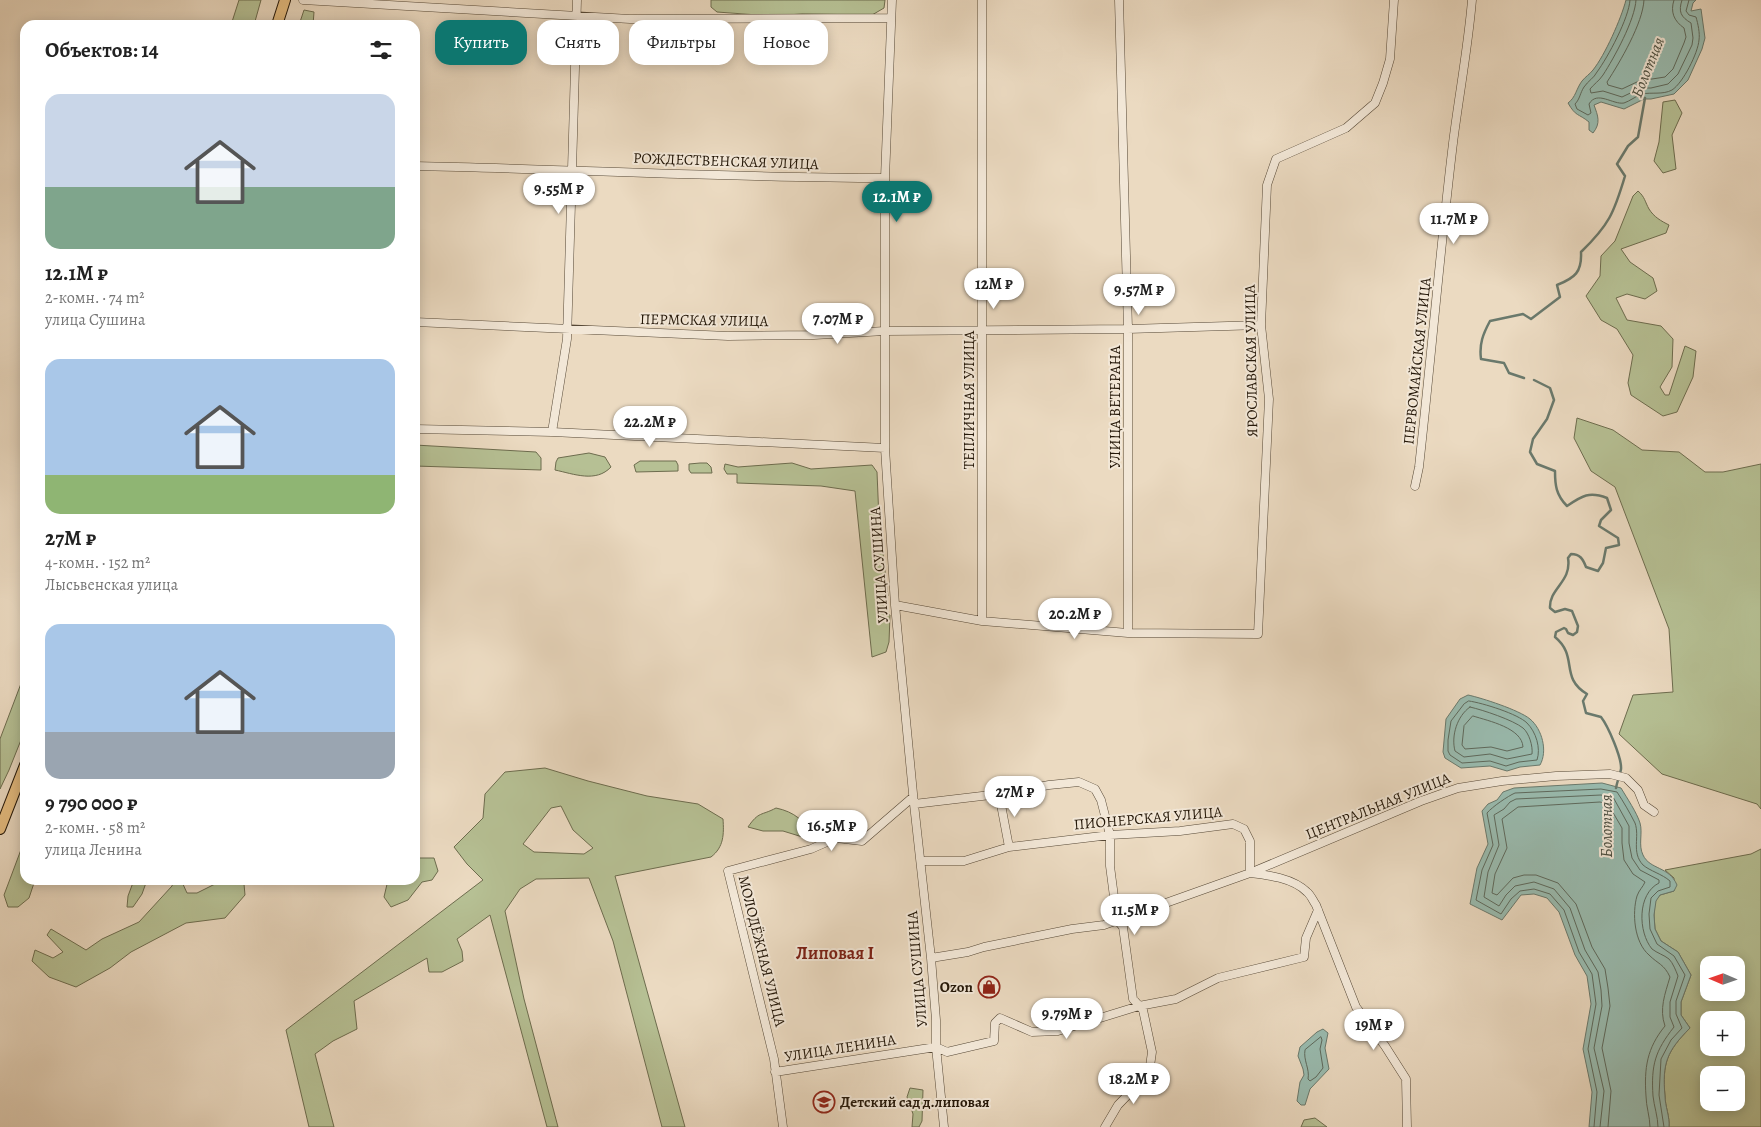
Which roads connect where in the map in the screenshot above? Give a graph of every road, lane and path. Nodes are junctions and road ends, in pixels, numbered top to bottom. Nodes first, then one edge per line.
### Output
1 (285, 0) edge
2 (303, 0) edge
3 (577, 0) edge
4 (892, 0) edge
5 (982, 0) edge
6 (1119, 0) edge
7 (1394, 0) edge
8 (1472, 0) edge
9 (575, 17) junction
10 (891, 18) junction
11 (279, 20) edge
12 (420, 166) edge
13 (571, 169) junction
14 (885, 178) junction
15 (420, 322) edge
16 (1261, 325) junction
17 (567, 329) junction
18 (1128, 329) junction
19 (885, 331) junction
20 (983, 331) junction
21 (420, 428) edge
22 (552, 432) junction
23 (885, 448) junction
24 (1415, 486) dead end
25 (895, 605) junction
26 (982, 621) junction
27 (1128, 633) junction
28 (20, 778) edge
29 (999, 794) junction
30 (913, 800) junction
31 (1654, 812) dead end
32 (0, 829) edge
33 (1110, 835) junction
34 (1009, 846) junction
35 (920, 862) junction
36 (1250, 873) junction
37 (1318, 910) junction
38 (1116, 920) junction
39 (931, 958) junction
40 (1139, 1006) junction
41 (936, 1047) junction
42 (775, 1072) junction
43 (783, 1127) edge
44 (944, 1127) edge
45 (1105, 1127) edge
46 (1407, 1127) edge

1 - 11 main road
2 - 9 street
3 - 9 street
4 - 10 street, УЛИЦА СУШИНА
5 - 20 street, ТЕПЛИЧНАЯ УЛИЦА
6 - 18 street, УЛИЦА ВЕТЕРАНА
7 - 16 street, ЯРОСЛАВСКАЯ УЛИЦА
8 - 24 street, ПЕРВОМАЙСКАЯ УЛИЦА
9 - 10 street
9 - 13 street
10 - 14 street, УЛИЦА СУШИНА
12 - 13 street, РОЖДЕСТВЕНСКАЯ УЛИЦА
13 - 14 street, РОЖДЕСТВЕНСКАЯ УЛИЦА
13 - 17 street
14 - 19 street, УЛИЦА СУШИНА
15 - 17 street, ПЕРМСКАЯ УЛИЦА
16 - 18 street, ПЕРМСКАЯ УЛИЦА
16 - 27 street, ЯРОСЛАВСКАЯ УЛИЦА
17 - 19 street, ПЕРМСКАЯ УЛИЦА
17 - 22 street
18 - 20 street, ПЕРМСКАЯ УЛИЦА
18 - 27 street, УЛИЦА ВЕТЕРАНА
19 - 20 street, ПЕРМСКАЯ УЛИЦА
19 - 23 street, УЛИЦА СУШИНА
20 - 26 street, ТЕПЛИЧНАЯ УЛИЦА
21 - 22 street
22 - 23 street
23 - 25 street, УЛИЦА СУШИНА
25 - 26 street
25 - 30 street, УЛИЦА СУШИНА
26 - 27 street
28 - 32 main road
29 - 30 street
29 - 33 street
29 - 34 street
30 - 35 street, УЛИЦА СУШИНА
30 - 42 street, МОЛОДЁЖНАЯ УЛИЦА
31 - 36 street, ЦЕНТРАЛЬНАЯ УЛИЦА
33 - 34 street, ПИОНЕРСКАЯ УЛИЦА
33 - 36 street, ПИОНЕРСКАЯ УЛИЦА
33 - 38 street
34 - 35 street, ПИОНЕРСКАЯ УЛИЦА
35 - 39 street, УЛИЦА СУШИНА
36 - 37 street, ЦЕНТРАЛЬНАЯ УЛИЦА
36 - 38 street, ЦЕНТРАЛЬНАЯ УЛИЦА
37 - 40 street, УЛИЦА ЛЕНИНА
37 - 46 street, ЦЕНТРАЛЬНАЯ УЛИЦА
38 - 39 street, ЦЕНТРАЛЬНАЯ УЛИЦА
38 - 40 street
39 - 41 street, УЛИЦА СУШИНА
40 - 41 street, УЛИЦА ЛЕНИНА
40 - 45 street
41 - 42 street, УЛИЦА ЛЕНИНА
41 - 44 street, УЛИЦА СУШИНА
42 - 43 street, МОЛОДЁЖНАЯ УЛИЦА

